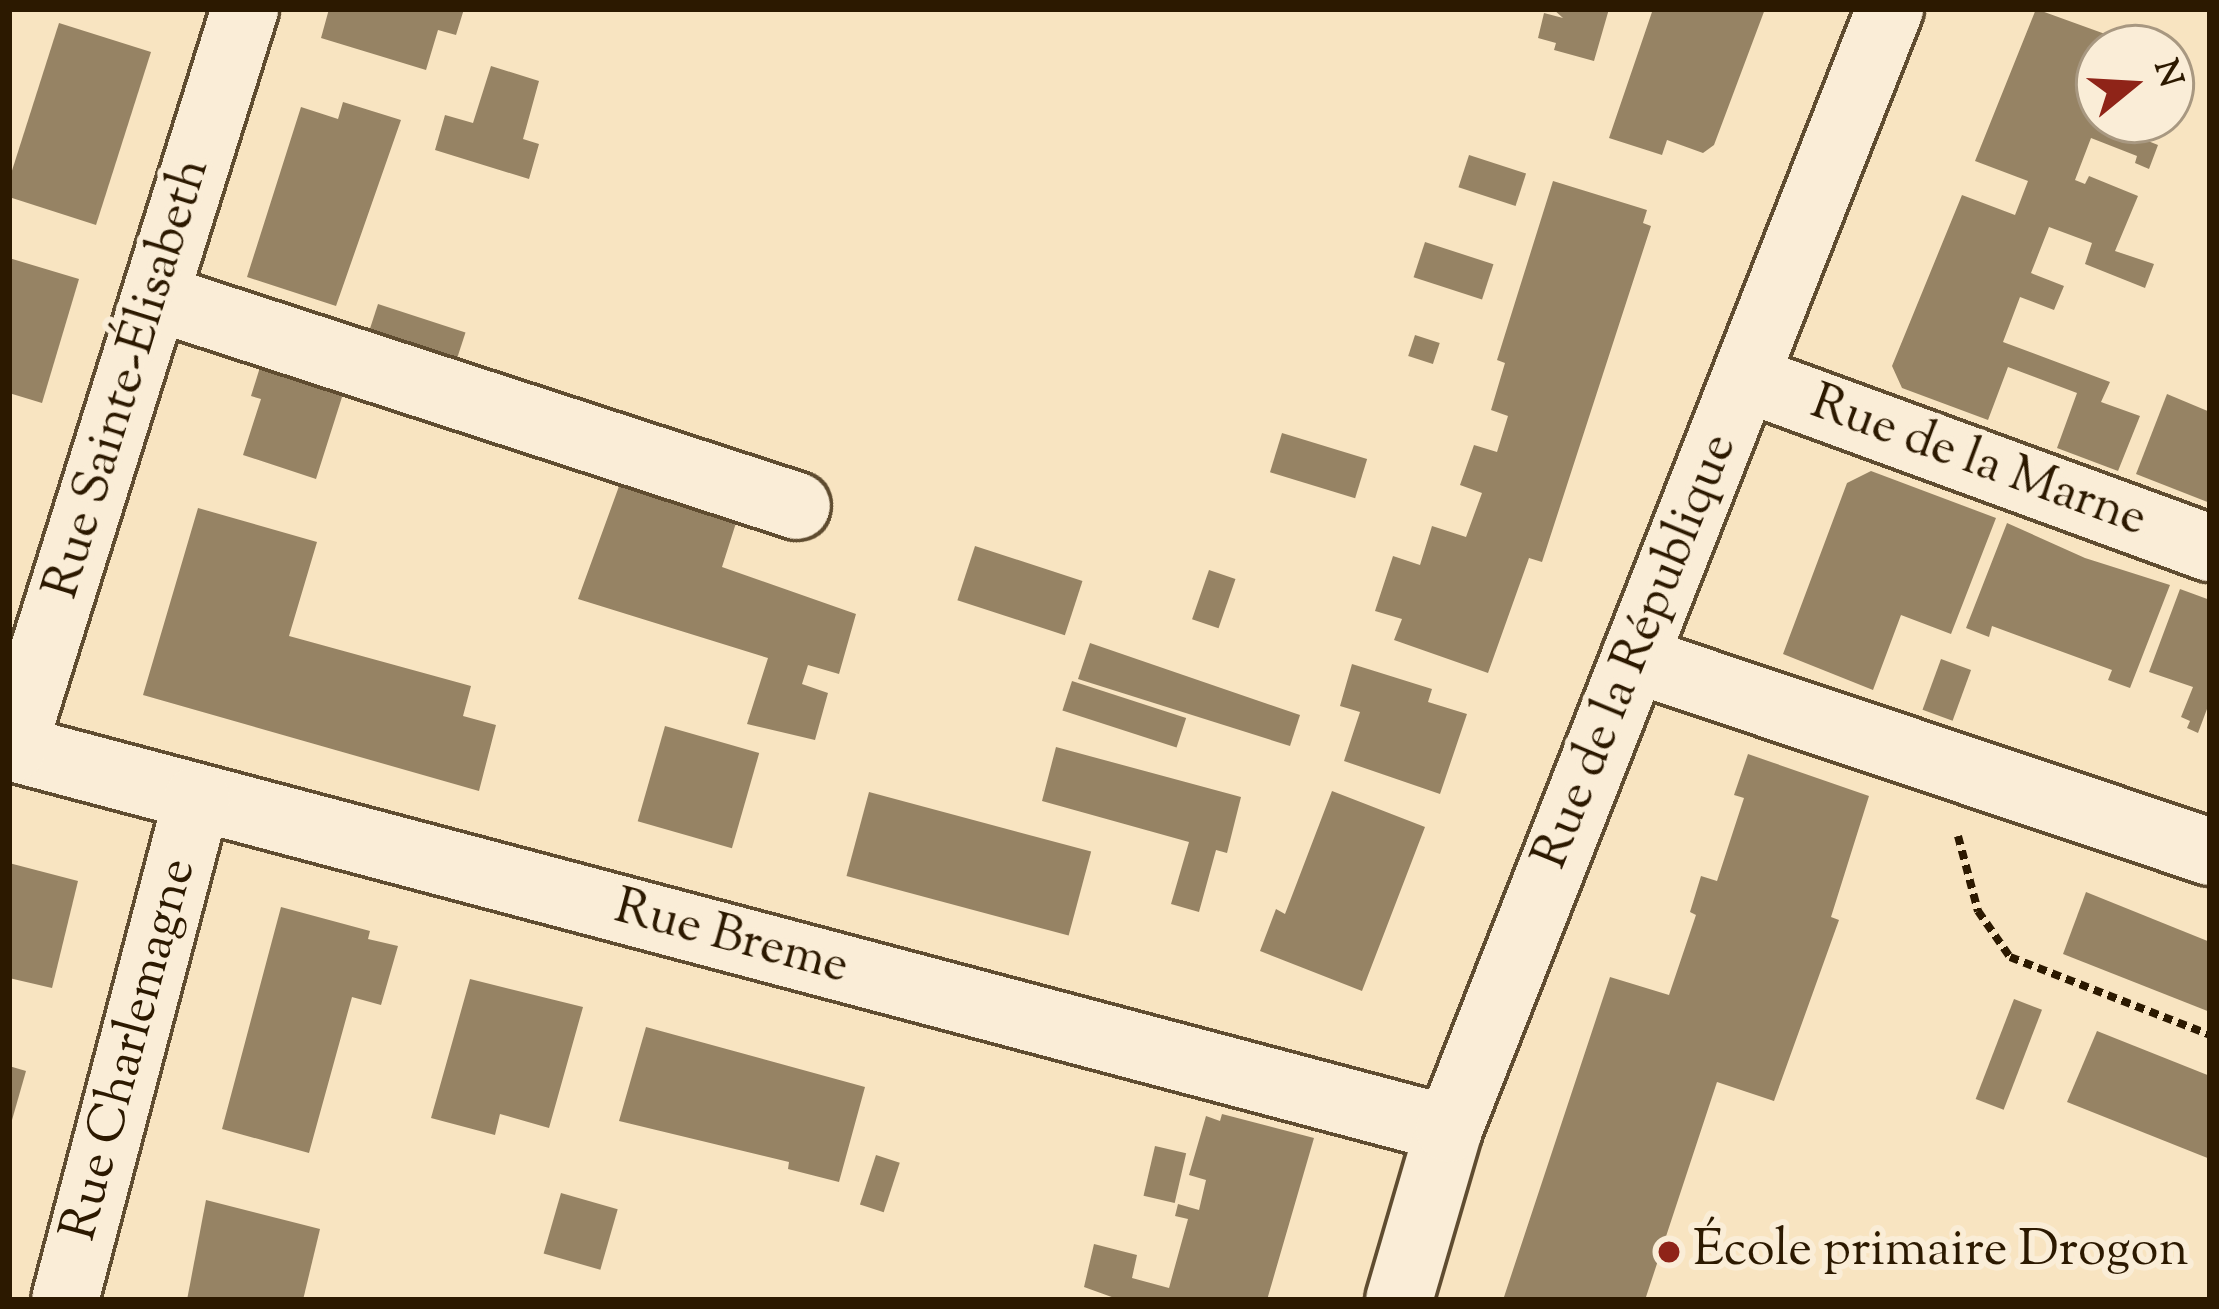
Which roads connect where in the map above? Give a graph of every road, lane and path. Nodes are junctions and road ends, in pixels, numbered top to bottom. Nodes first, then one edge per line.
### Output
1 (245, 9) edge
2 (1890, 9) edge
3 (155, 297) junction
4 (1745, 378) junction
5 (797, 506) dead end
6 (2210, 548) edge
7 (1634, 658) junction
8 (11, 747) edge
9 (197, 800) junction
10 (1949, 817) dead end
11 (2210, 852) edge
12 (2210, 1035) edge
13 (1449, 1129) junction
14 (65, 1300) edge
15 (1399, 1300) edge

1 - 3 street, Rue Sainte-Élisabeth
2 - 4 street, Rue de la République
3 - 5 street
3 - 8 street, Rue Sainte-Élisabeth
4 - 6 street, Rue de la Marne
4 - 7 street, Rue de la République
7 - 11 street
7 - 13 street, Rue de la République
8 - 9 street, Rue Breme
9 - 13 street, Rue Breme
9 - 14 street, Rue Charlemagne
10 - 12 path
13 - 15 street, Rue de la République

